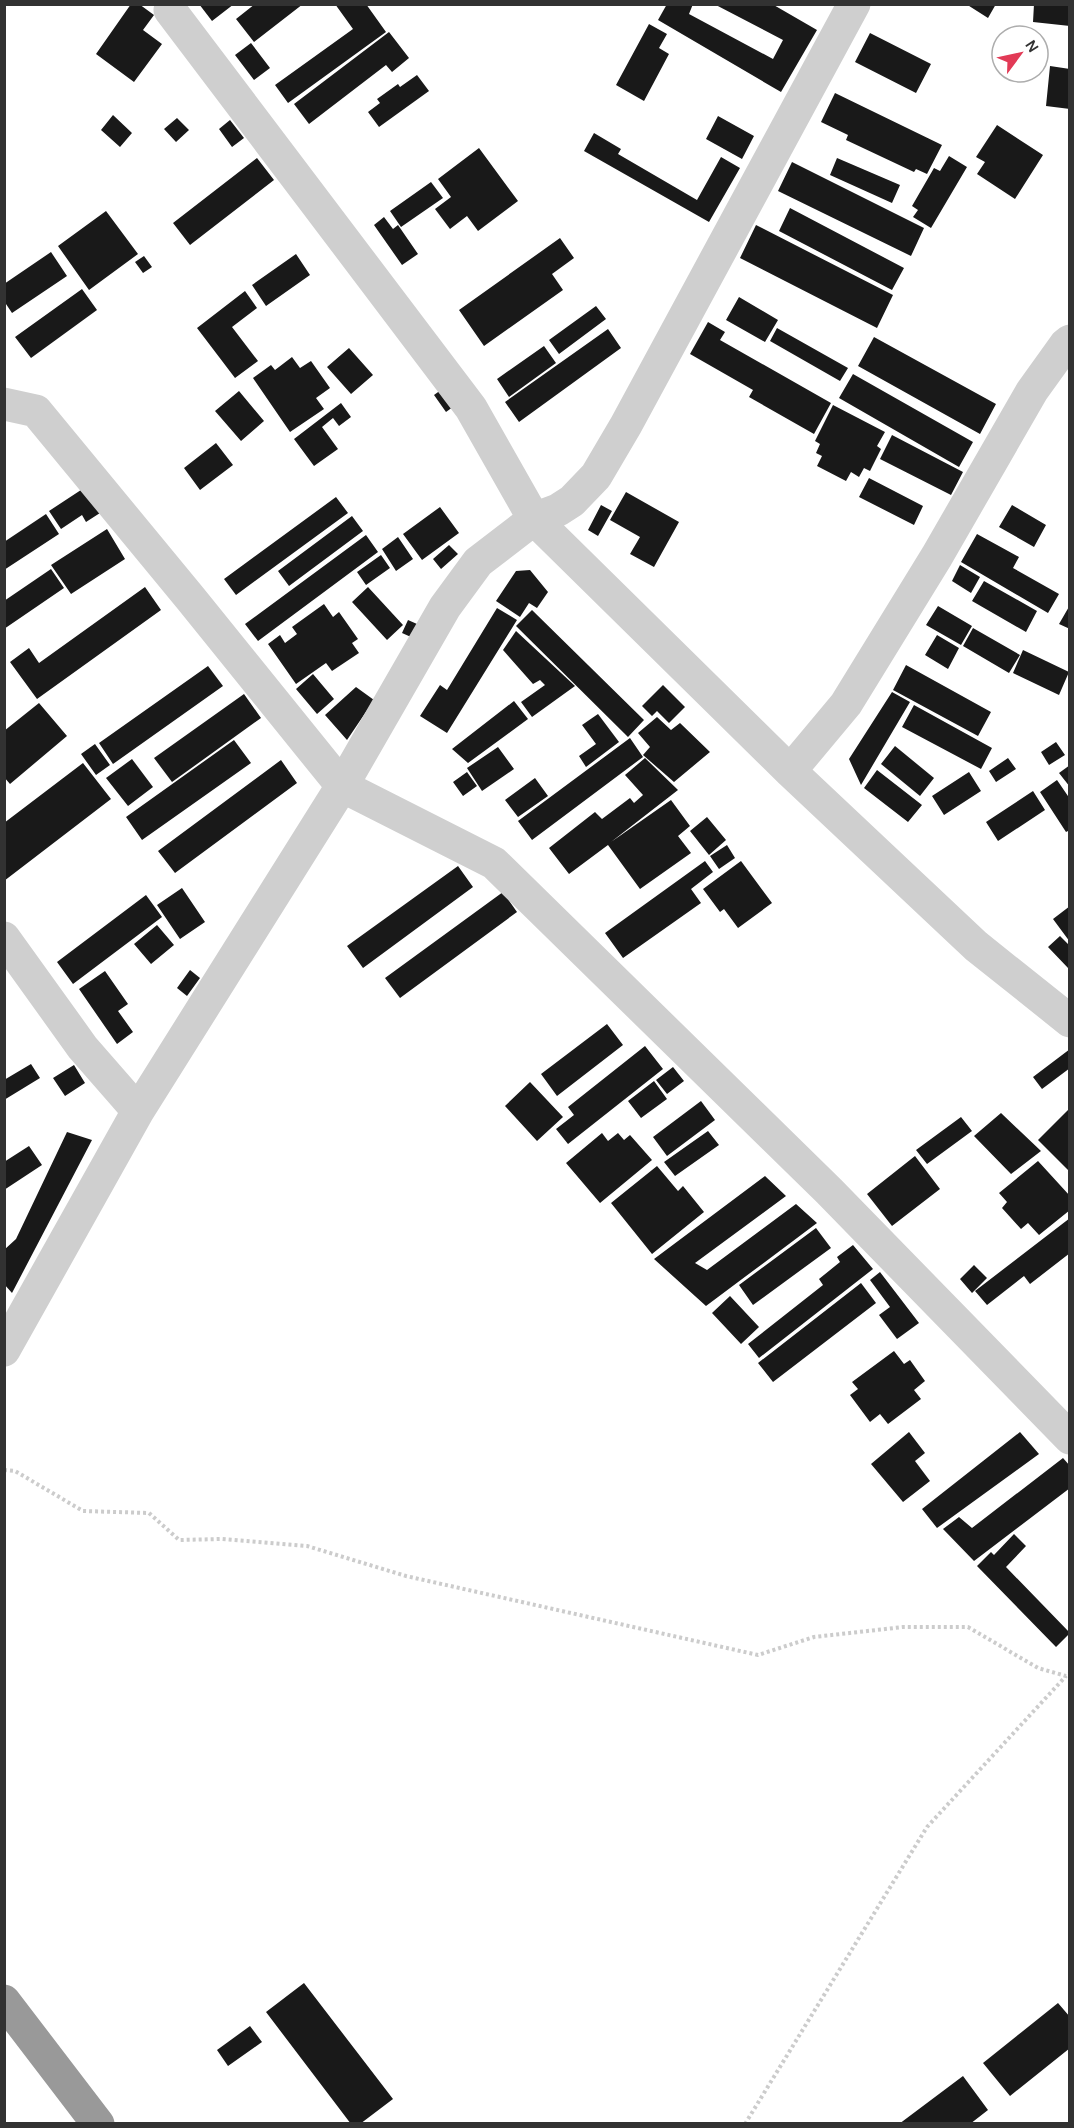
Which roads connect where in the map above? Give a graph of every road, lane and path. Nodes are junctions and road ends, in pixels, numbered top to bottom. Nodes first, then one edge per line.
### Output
1 (854, 4) edge
2 (170, 10) dead end
3 (1070, 341) edge
4 (4, 404) edge
5 (534, 519) junction
6 (790, 771) junction
7 (342, 786) junction
8 (4, 938) edge
9 (1070, 1021) edge
10 (138, 1111) junction
11 (4, 1350) edge
12 (1070, 1438) edge
13 (4, 1470) edge
14 (1068, 1675) edge
15 (4, 2001) edge
16 (98, 2124) edge
17 (745, 2124) edge

1 - 5 street
2 - 5 street
3 - 6 street
4 - 7 street
5 - 6 street
5 - 7 street
6 - 9 street
7 - 10 street
7 - 12 street
8 - 10 street
10 - 11 street
13 - 14 path
14 - 17 path
15 - 16 highway

